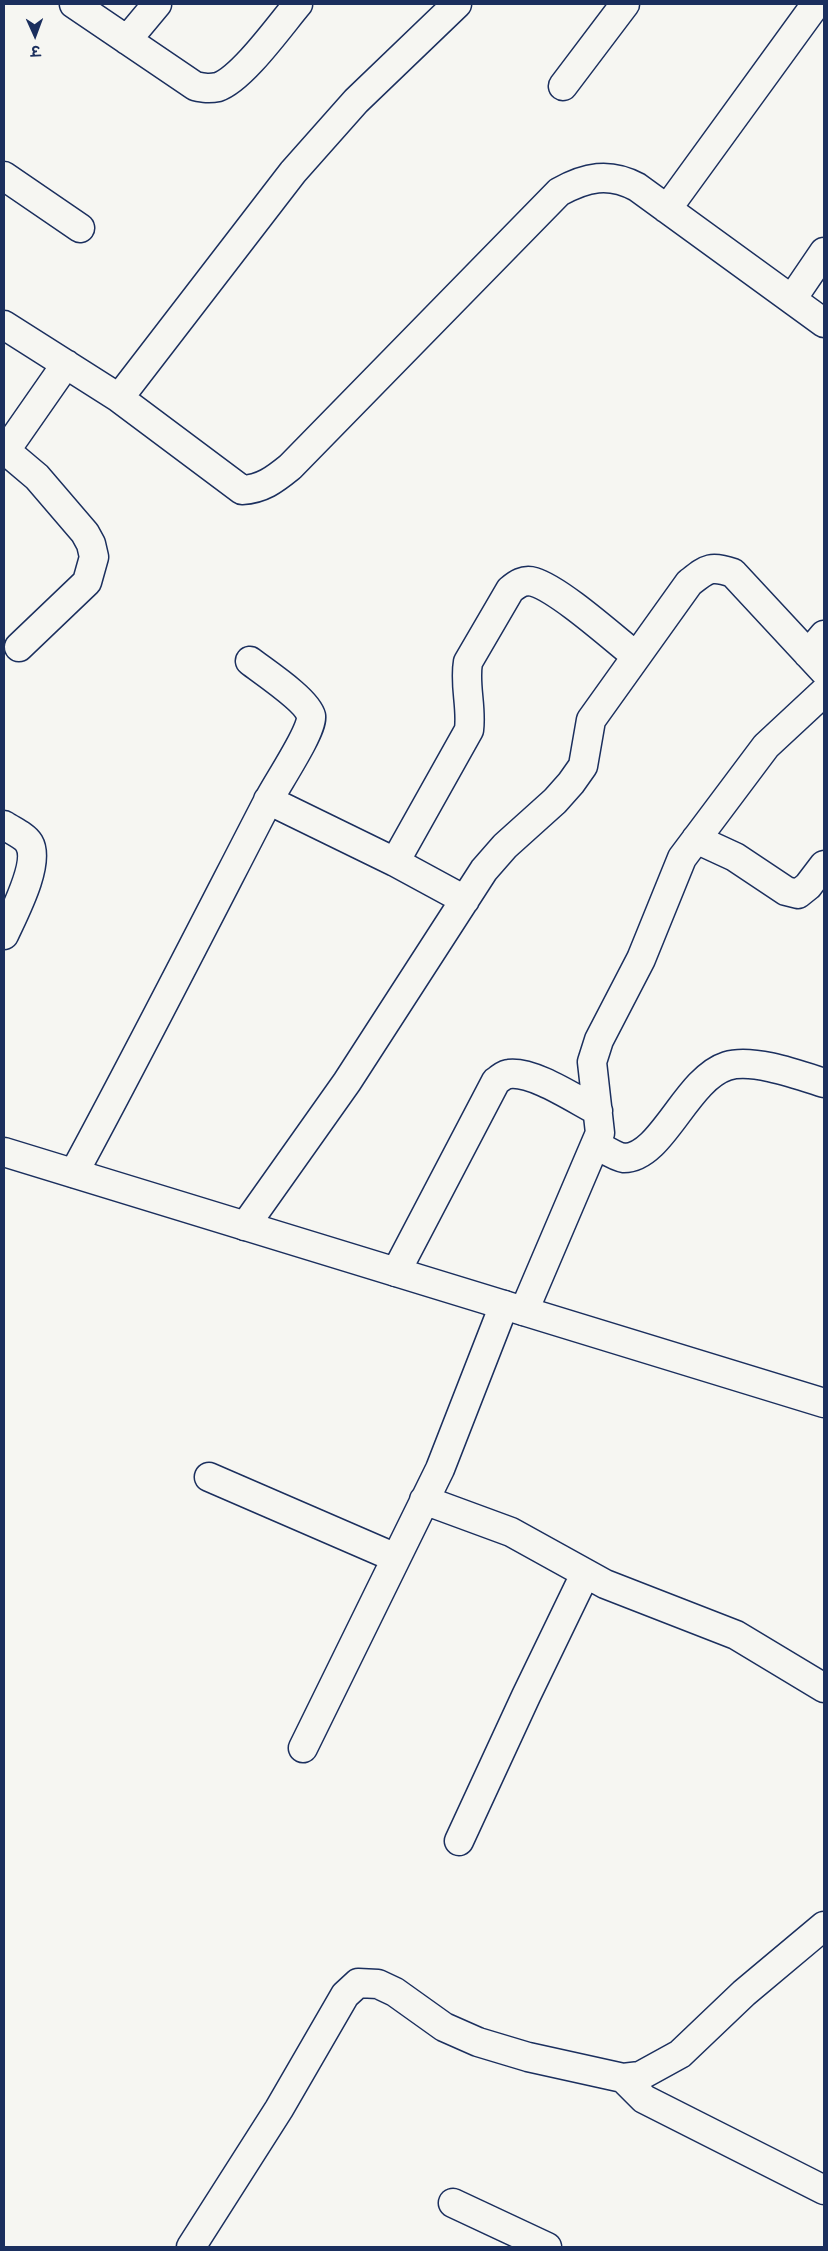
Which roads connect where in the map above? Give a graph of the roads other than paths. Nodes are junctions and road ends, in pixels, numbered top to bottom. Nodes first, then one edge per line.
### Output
1 (74, 4) edge
2 (157, 4) edge
3 (298, 4) edge
4 (457, 4) edge
5 (624, 4) edge
6 (816, 4) edge
7 (127, 40) junction
8 (563, 86) dead end
9 (4, 176) edge
10 (667, 208) junction
11 (80, 228) dead end
12 (824, 252) edge
13 (792, 300) junction
14 (824, 323) edge
15 (4, 325) edge
16 (66, 364) junction
17 (119, 398) junction
18 (5, 451) edge
19 (19, 647) dead end
20 (819, 654) edge
21 (636, 656) junction
22 (250, 661) dead end
23 (824, 692) edge
24 (268, 800) junction
25 (4, 825) edge
26 (696, 838) junction
27 (395, 862) junction
28 (824, 865) edge
29 (465, 900) junction
30 (4, 935) edge
31 (824, 1084) edge
32 (598, 1111) junction
33 (597, 1145) junction
34 (4, 1152) edge
35 (74, 1173) junction
36 (245, 1226) junction
37 (396, 1272) junction
38 (514, 1308) junction
39 (824, 1403) edge
40 (209, 1477) dead end
41 (424, 1500) junction
42 (396, 1558) junction
43 (585, 1574) junction
44 (824, 1688) edge
45 (303, 1748) dead end
46 (459, 1841) dead end
47 (824, 1926) edge
48 (623, 2078) junction
49 (824, 2190) edge
50 (453, 2203) dead end
51 (191, 2247) edge
52 (545, 2247) edge

1 - 7 street
2 - 7 street
3 - 7 street
4 - 17 street
5 - 8 street
6 - 10 street
9 - 11 street
10 - 13 street
10 - 17 street
12 - 13 street
13 - 14 street
15 - 16 street
16 - 17 street
16 - 18 street
18 - 19 street
20 - 21 street
21 - 27 street
21 - 29 street
22 - 24 street
23 - 26 street
24 - 27 street
24 - 35 street
25 - 30 street
26 - 28 street
26 - 32 street
27 - 29 street
29 - 36 street
31 - 33 street
32 - 33 street
32 - 37 street
33 - 38 street
34 - 35 street
35 - 36 street
36 - 37 street
37 - 38 street
38 - 39 street
38 - 41 street
40 - 42 street
41 - 42 street
41 - 43 street
42 - 45 street
43 - 44 street
43 - 46 street
47 - 48 street
48 - 49 street
48 - 51 street
50 - 52 street

